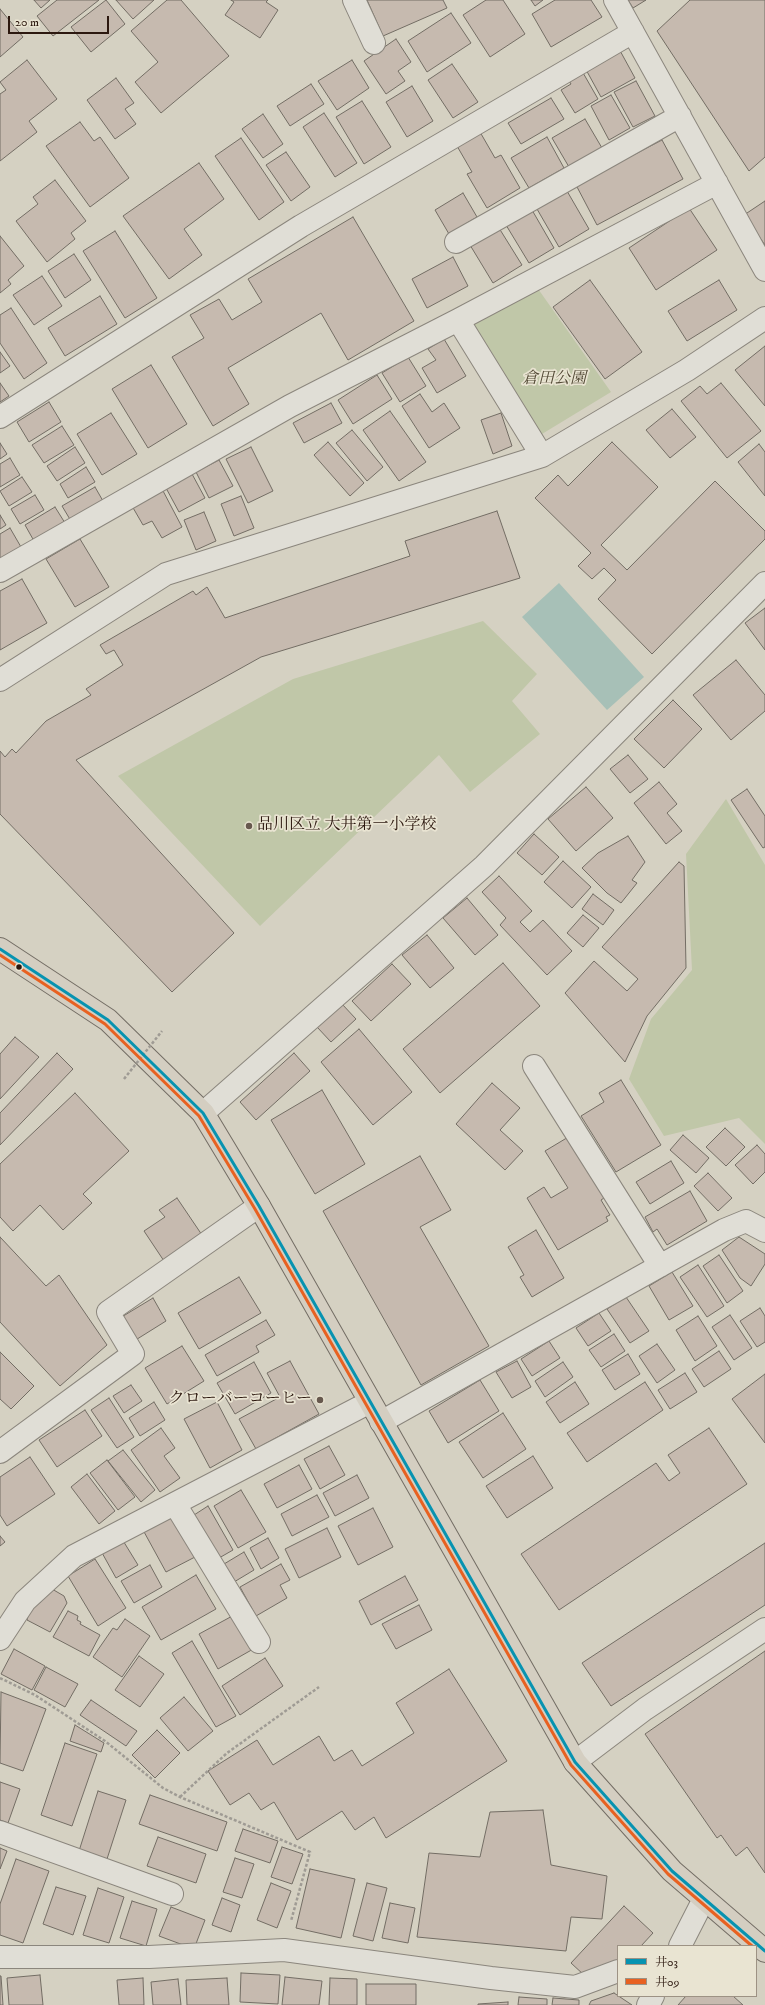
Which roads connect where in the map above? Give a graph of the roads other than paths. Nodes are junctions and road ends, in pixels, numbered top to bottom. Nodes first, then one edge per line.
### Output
1 (354, 0) edge
2 (615, 0) edge
3 (633, 32) junction
4 (374, 43) dead end
5 (680, 116) junction
6 (717, 182) junction
7 (456, 242) dead end
8 (765, 270) edge
9 (765, 318) edge
10 (458, 320) junction
11 (0, 417) edge
12 (542, 456) junction
13 (0, 572) edge
14 (765, 583) edge
15 (0, 680) edge
16 (0, 949) edge
17 (534, 1066) dead end
18 (203, 1113) junction
19 (259, 1206) junction
20 (765, 1231) edge
21 (660, 1266) junction
22 (370, 1402) junction
23 (381, 1422) junction
24 (0, 1452) edge
25 (175, 1504) junction
26 (765, 1630) edge
27 (0, 1639) edge
28 (259, 1642) dead end
29 (576, 1762) junction
30 (0, 1832) edge
31 (172, 1894) dead end
32 (704, 1899) junction
33 (681, 1945) edge
34 (765, 1951) edge
35 (0, 1957) edge
36 (617, 1971) edge

1 - 4 street
2 - 3 street
3 - 5 street
3 - 11 street
5 - 6 street
5 - 7 street
6 - 8 street
6 - 10 street
9 - 12 street
10 - 12 street
10 - 13 street
12 - 15 street
14 - 18 street
16 - 18 main road
17 - 21 street
18 - 19 main road
19 - 22 main road
19 - 24 street
20 - 21 street
21 - 23 street
22 - 23 main road
22 - 25 street
23 - 29 main road
25 - 27 street
25 - 28 street
26 - 29 street
29 - 32 main road
30 - 31 street
32 - 33 street
32 - 34 main road
35 - 36 street

